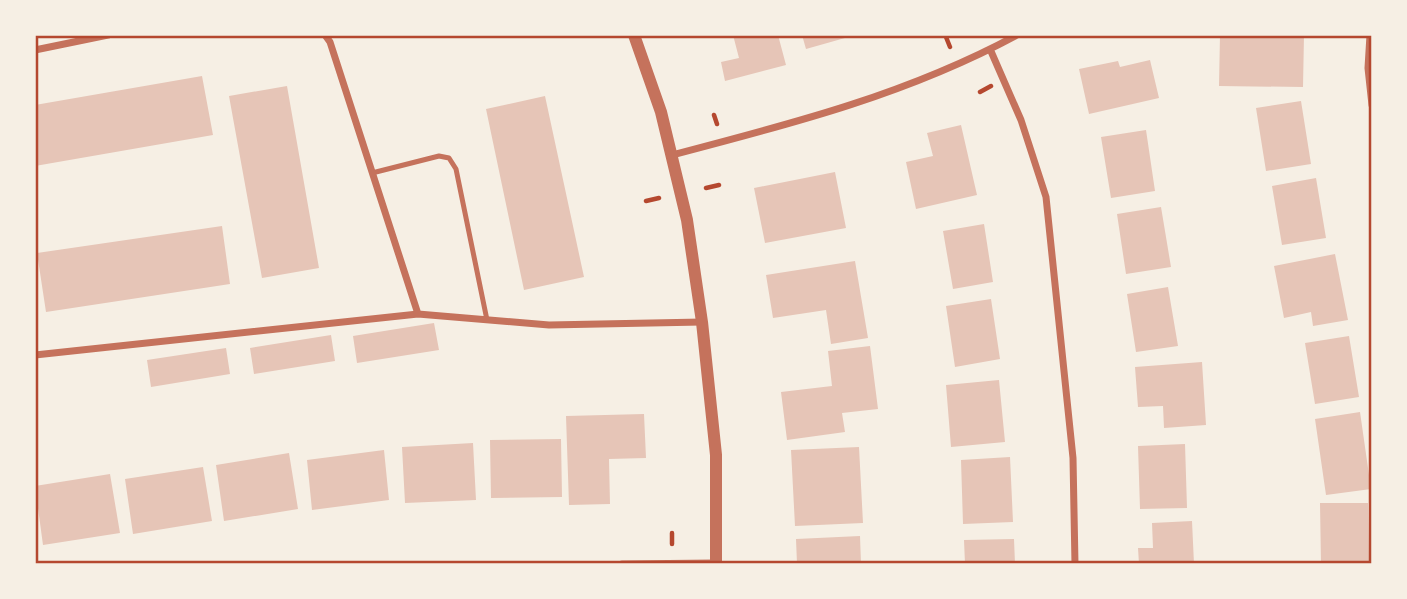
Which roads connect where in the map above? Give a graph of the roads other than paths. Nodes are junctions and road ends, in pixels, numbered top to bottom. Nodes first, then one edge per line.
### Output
1 (107, 35) edge
2 (325, 35) edge
3 (634, 35) edge
4 (1017, 35) edge
5 (1370, 35) edge
6 (990, 49) junction
7 (35, 50) edge
8 (1372, 105) edge
9 (672, 155) junction
10 (373, 173) junction
11 (418, 314) junction
12 (486, 320) junction
13 (702, 322) junction
14 (35, 355) edge
15 (715, 563) edge
16 (622, 564) edge
17 (1076, 564) edge

1 - 7 street
2 - 10 street
3 - 9 street
4 - 6 street
5 - 8 street
6 - 9 street
6 - 17 street
9 - 13 street
10 - 11 street
10 - 12 lane
11 - 12 street
11 - 14 street
12 - 13 street
13 - 15 street
15 - 16 street

